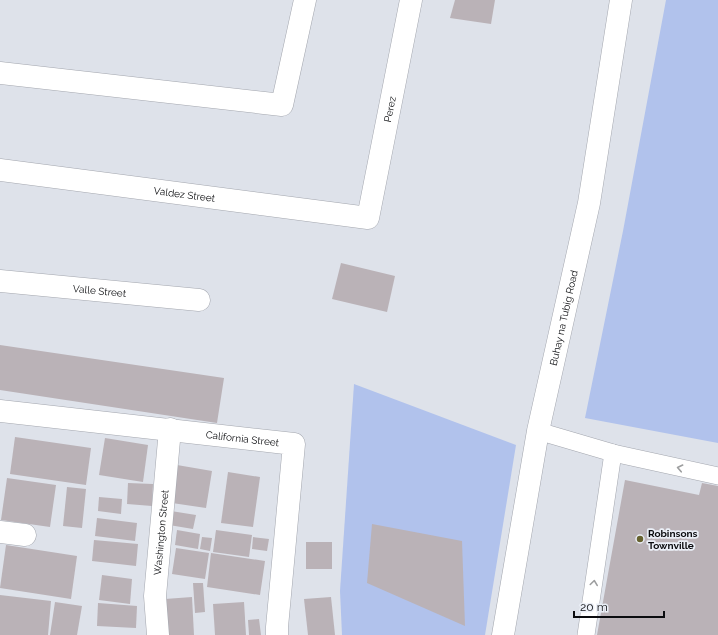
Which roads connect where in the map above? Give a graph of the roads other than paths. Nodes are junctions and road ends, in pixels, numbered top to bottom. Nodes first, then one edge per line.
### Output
1 (305, 0) edge
2 (411, 0) edge
3 (621, 0) edge
4 (0, 73) edge
5 (0, 170) edge
6 (368, 218) joint
7 (0, 281) edge
8 (199, 300) dead end
9 (0, 411) edge
10 (170, 429) junction
11 (538, 431) junction
12 (613, 453) junction
13 (718, 476) edge
14 (0, 532) edge
15 (25, 535) dead end
16 (158, 635) edge
17 (277, 635) edge
18 (503, 635) edge
19 (586, 635) edge

1 - 4 street
2 - 6 street, Perez
3 - 11 street, Buhay na Tubig Road
5 - 6 street, Valdez Street
7 - 8 street, Valle Street
9 - 10 street, California Street
10 - 16 street, Washington Street
10 - 17 street, California Street
11 - 12 lane
11 - 18 street, Buhay na Tubig Road
13 -> 12 lane
19 -> 12 lane
14 - 15 street

